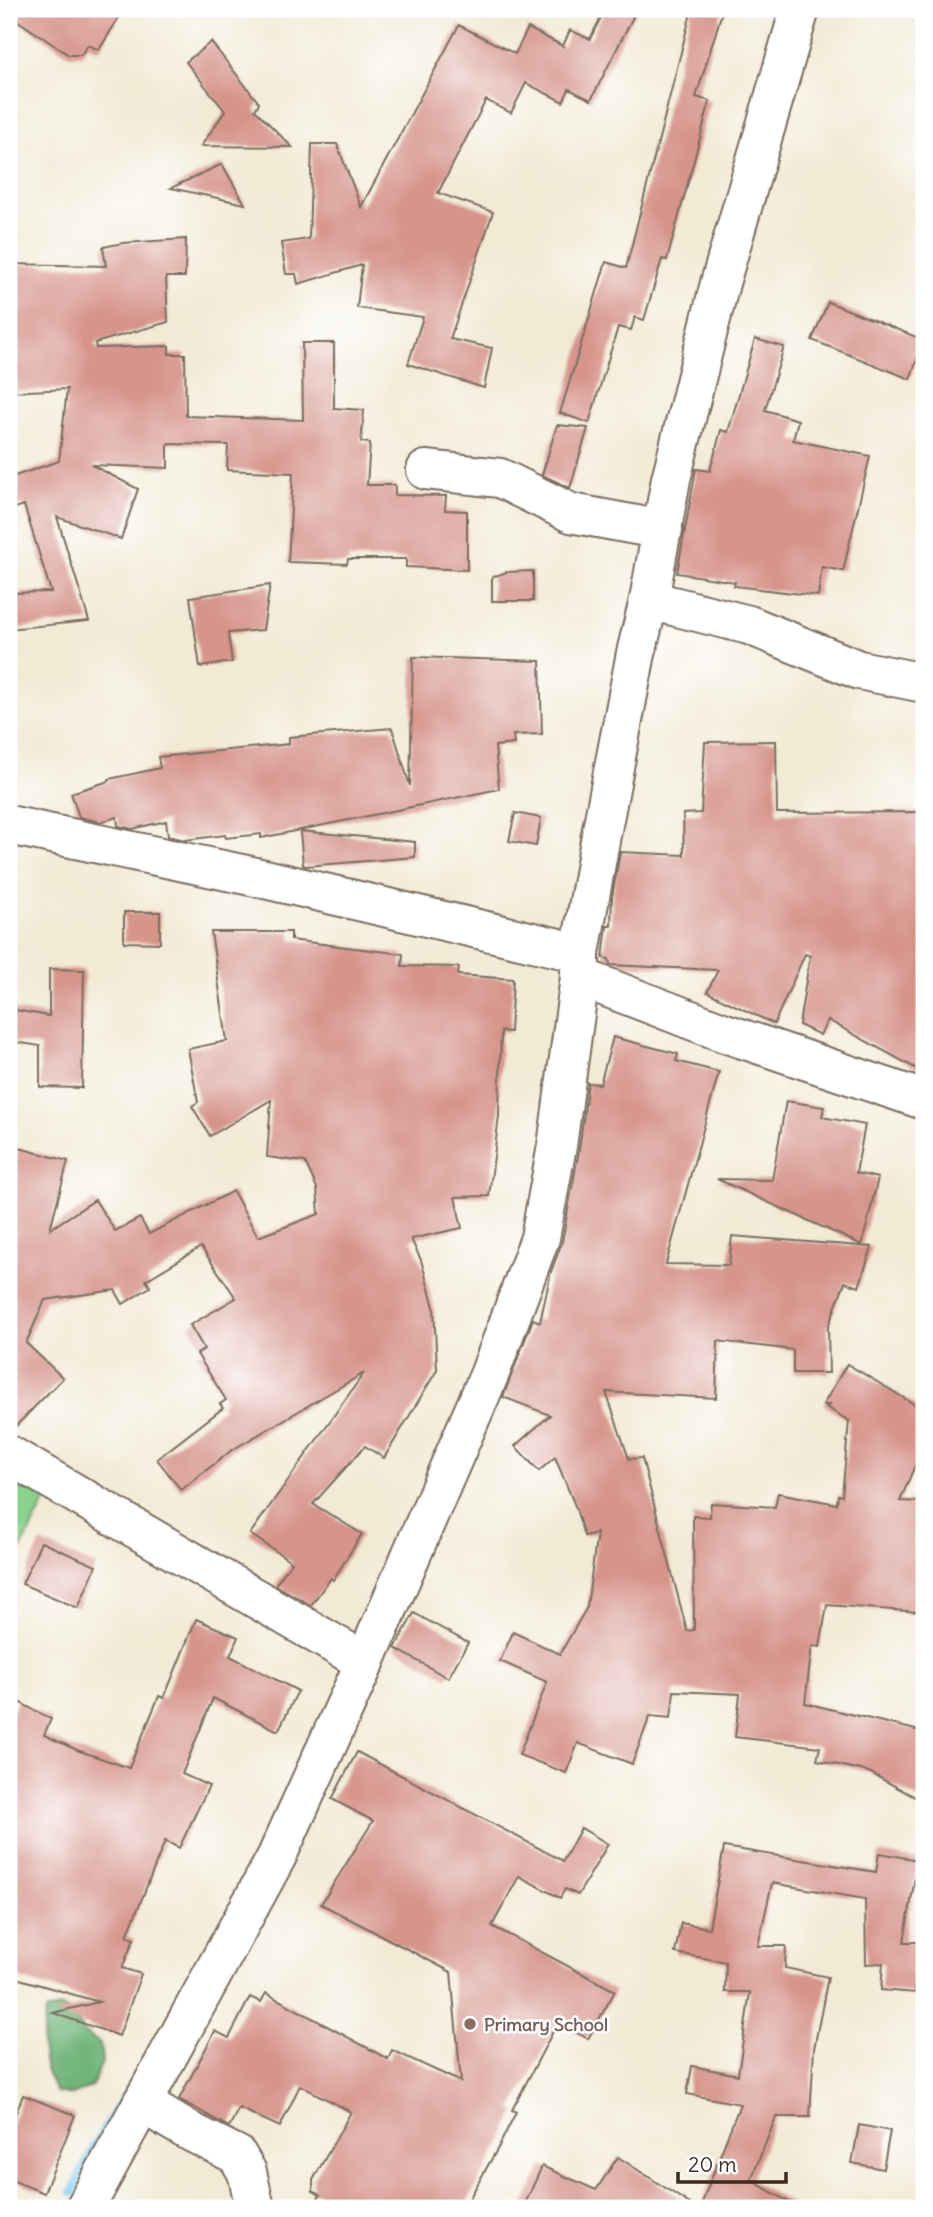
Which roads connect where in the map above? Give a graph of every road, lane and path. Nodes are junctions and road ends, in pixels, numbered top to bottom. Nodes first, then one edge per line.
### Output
1 (800, 9) edge
2 (426, 470) dead end
3 (663, 530) junction
4 (649, 600) junction
5 (924, 684) edge
6 (9, 824) edge
7 (580, 965) junction
8 (924, 1100) edge
9 (9, 1455) edge
10 (365, 1662) junction
11 (142, 2103) junction
12 (85, 2208) edge
13 (254, 2208) edge

1 - 3 street
2 - 3 street
3 - 4 street
4 - 5 street
4 - 7 street
6 - 7 street
7 - 8 street
7 - 10 street
9 - 10 street
10 - 11 street
11 - 12 street
11 - 13 street

